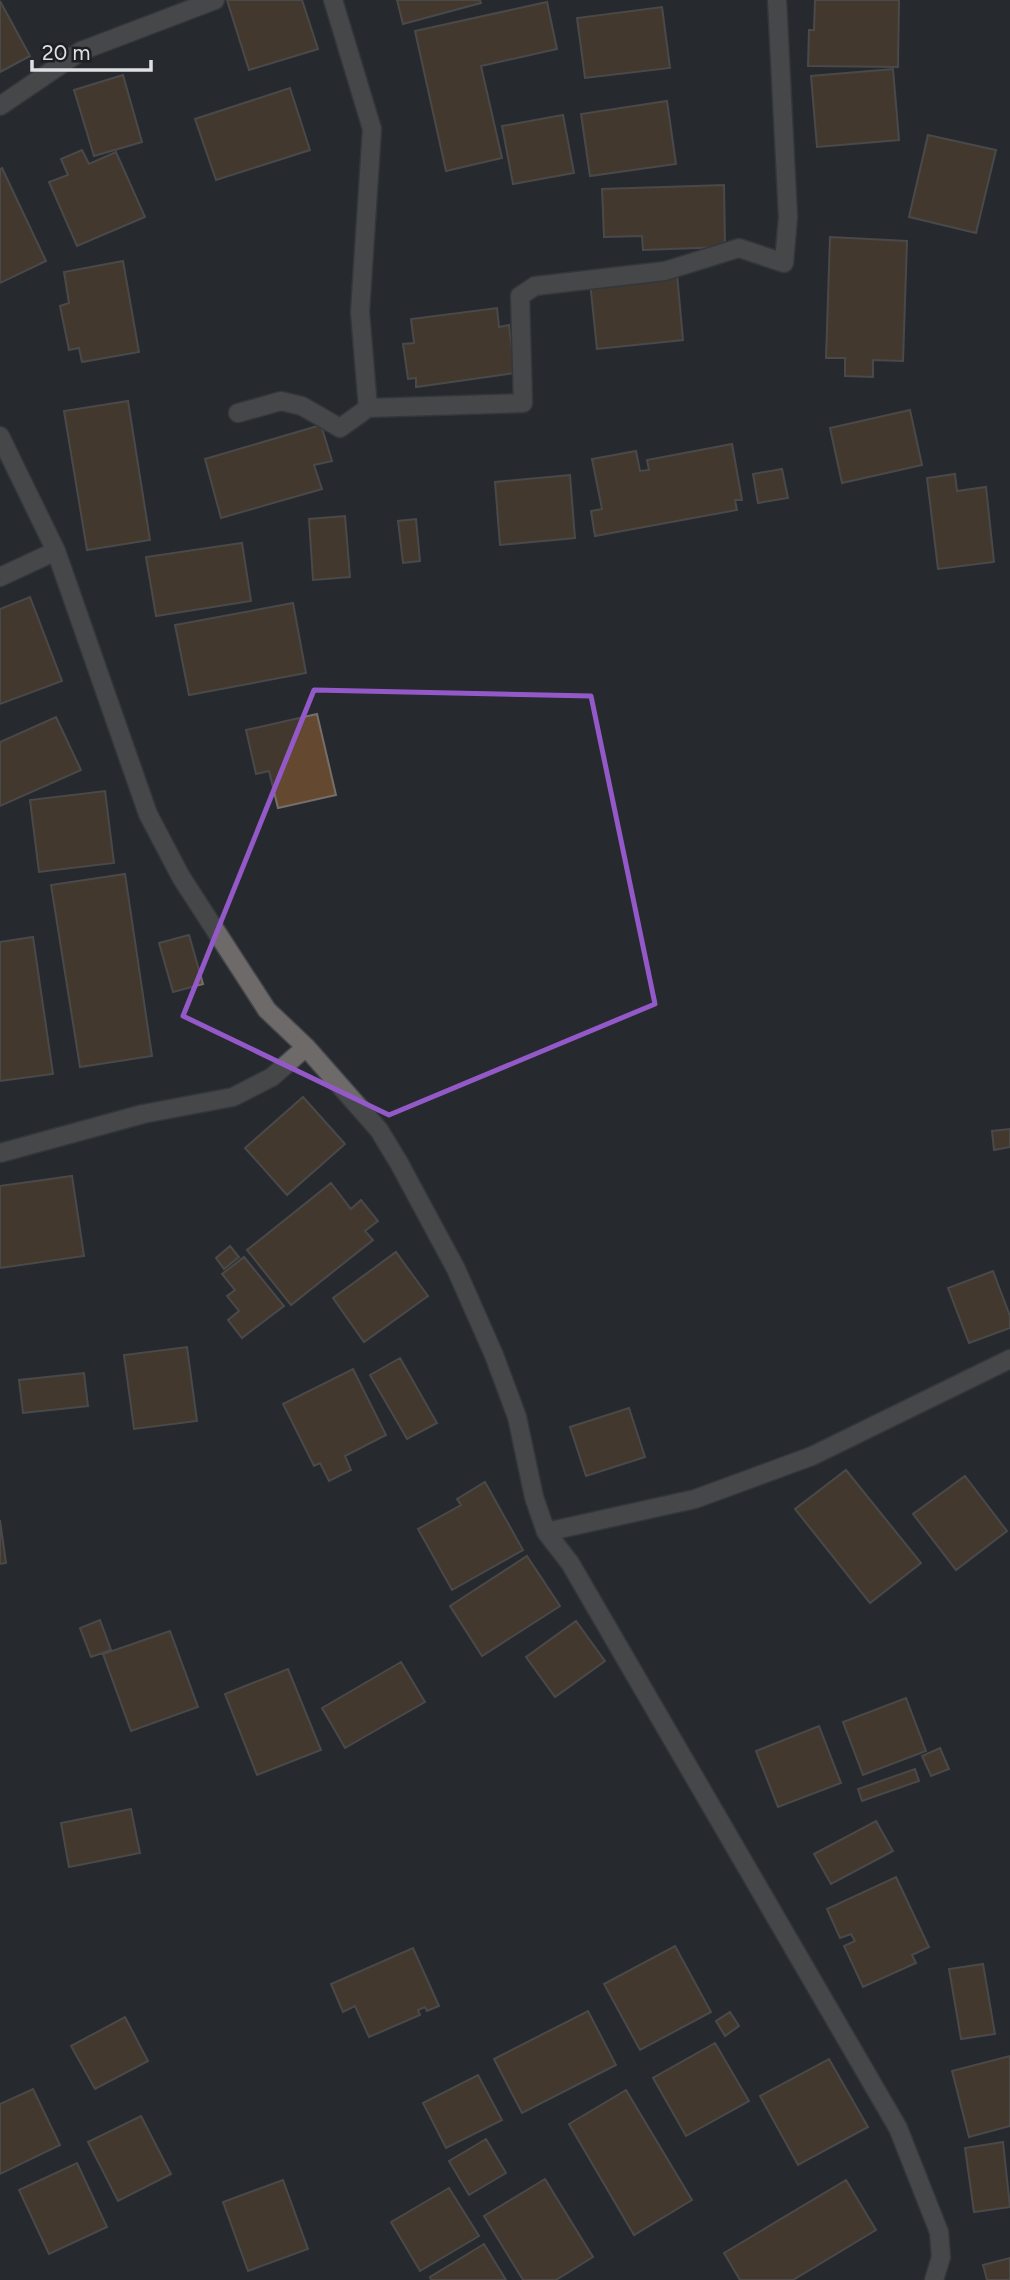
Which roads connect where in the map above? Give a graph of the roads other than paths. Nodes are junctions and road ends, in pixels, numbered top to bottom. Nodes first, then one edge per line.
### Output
1 (215, 0) edge
2 (333, 0) edge
3 (777, 0) edge
4 (0, 106) edge
5 (368, 408) junction
6 (238, 413) dead end
7 (0, 436) edge
8 (56, 551) junction
9 (0, 577) edge
10 (306, 1047) junction
11 (0, 1153) edge
12 (1010, 1359) edge
13 (546, 1532) junction
14 (934, 2280) edge

1 - 4 street
2 - 5 street
3 - 5 street
5 - 6 street
7 - 8 street
8 - 9 street
8 - 10 street
10 - 11 street
10 - 13 street
12 - 13 street
13 - 14 street

